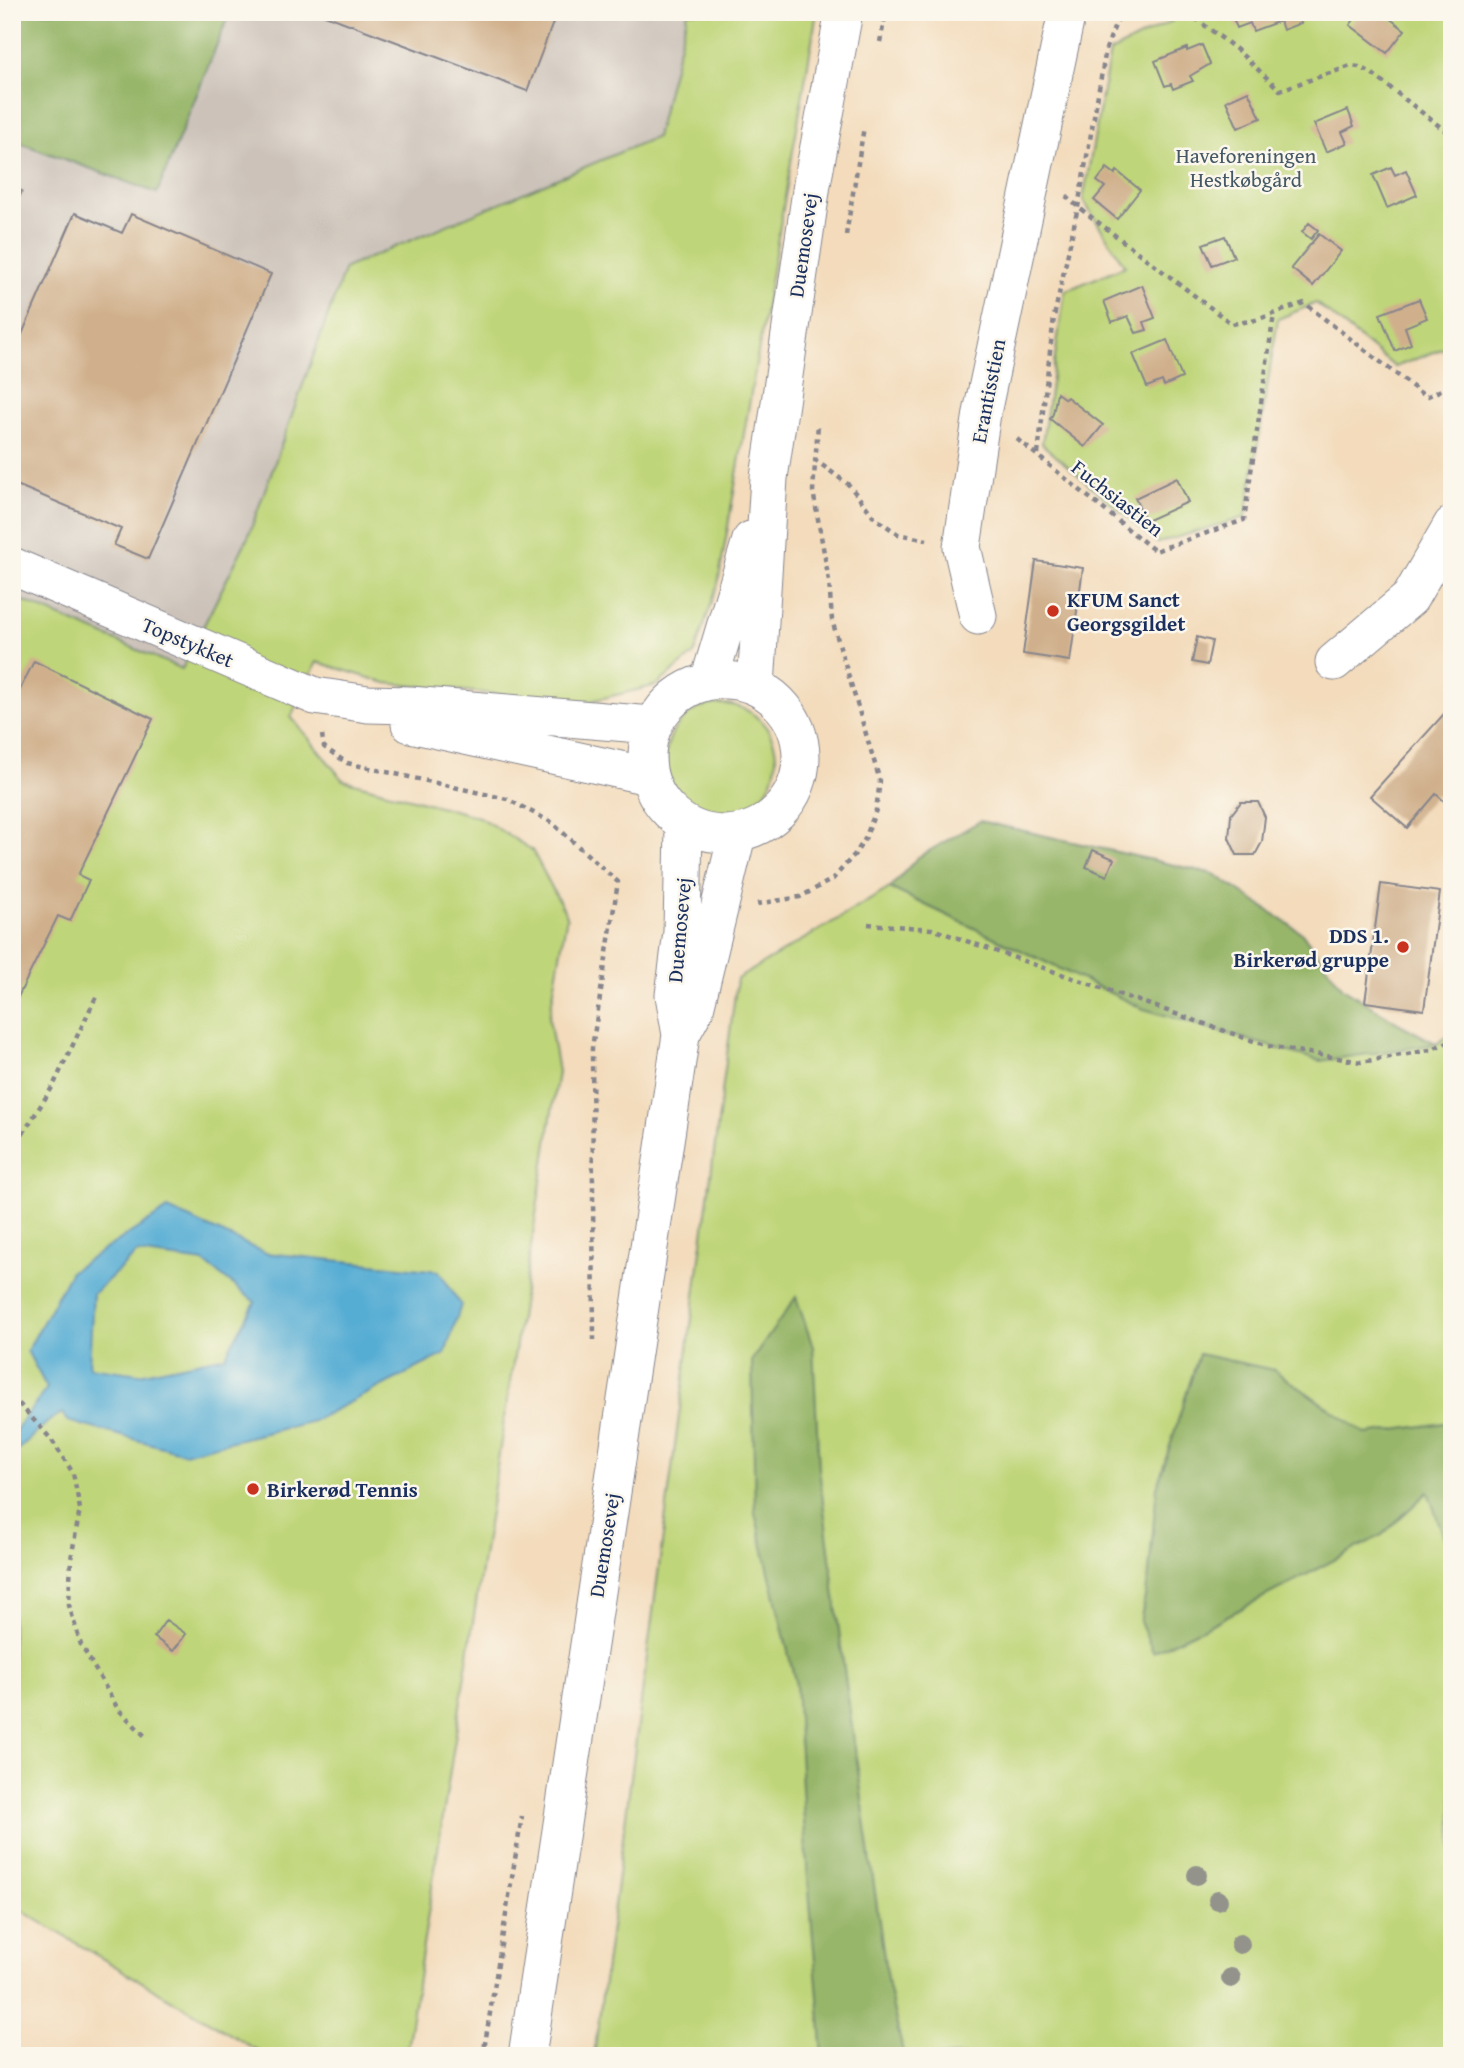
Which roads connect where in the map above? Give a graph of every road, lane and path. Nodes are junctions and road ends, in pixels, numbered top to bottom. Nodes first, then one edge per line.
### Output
1 (844, 12) edge
2 (886, 12) edge
3 (1068, 12) edge
4 (1120, 12) edge
5 (1187, 12) edge
6 (878, 49) dead end
7 (864, 124) dead end
8 (1452, 136) edge
9 (1035, 166) junction
10 (1077, 207) junction
11 (844, 243) dead end
12 (1274, 314) junction
13 (1452, 385) edge
14 (982, 413) junction
15 (819, 418) dead end
16 (1038, 455) junction
17 (814, 459) junction
18 (769, 478) junction
19 (1448, 545) edge
20 (962, 547) junction
21 (12, 566) edge
22 (978, 616) dead end
23 (1334, 662) dead end
24 (709, 681) junction
25 (756, 686) junction
26 (315, 696) junction
27 (368, 705) junction
28 (652, 725) junction
29 (648, 776) junction
30 (684, 825) junction
31 (737, 835) junction
32 (756, 904) dead end
33 (868, 924) dead end
34 (96, 997) dead end
35 (681, 1035) junction
36 (1452, 1040) edge
37 (12, 1151) edge
38 (594, 1345) dead end
39 (12, 1396) edge
40 (145, 1736) dead end
41 (522, 1813) dead end
42 (483, 2056) edge
43 (527, 2056) edge

1 - 18 street, Duemosevej
2 - 6 path
3 - 9 street, Erantisstien
4 - 10 path
5 - 8 path
7 - 11 path
9 - 10 path
9 - 14 street, Erantisstien
10 - 12 path
10 - 16 path
12 - 13 path
12 - 16 path, Fuchsiastien
14 - 16 path, Fuchsiastien
14 - 20 street, Erantisstien
15 - 17 path
17 - 20 path
17 - 32 path
18 - 24 street, Duemosevej
18 - 25 street, Duemosevej
19 - 23 street
20 - 22 street, Erantisstien
21 - 26 street, Topstykket
24 - 25 street
24 - 28 street
25 - 31 street
26 - 27 street, Topstykket
26 - 38 path
27 - 28 street, Topstykket
27 - 29 street, Topstykket
28 - 29 street
29 - 30 street
30 - 31 street
30 - 35 street, Duemosevej
31 - 35 street, Duemosevej
33 - 36 path
34 - 37 path
35 - 43 street, Duemosevej
39 - 40 path
41 - 42 path

